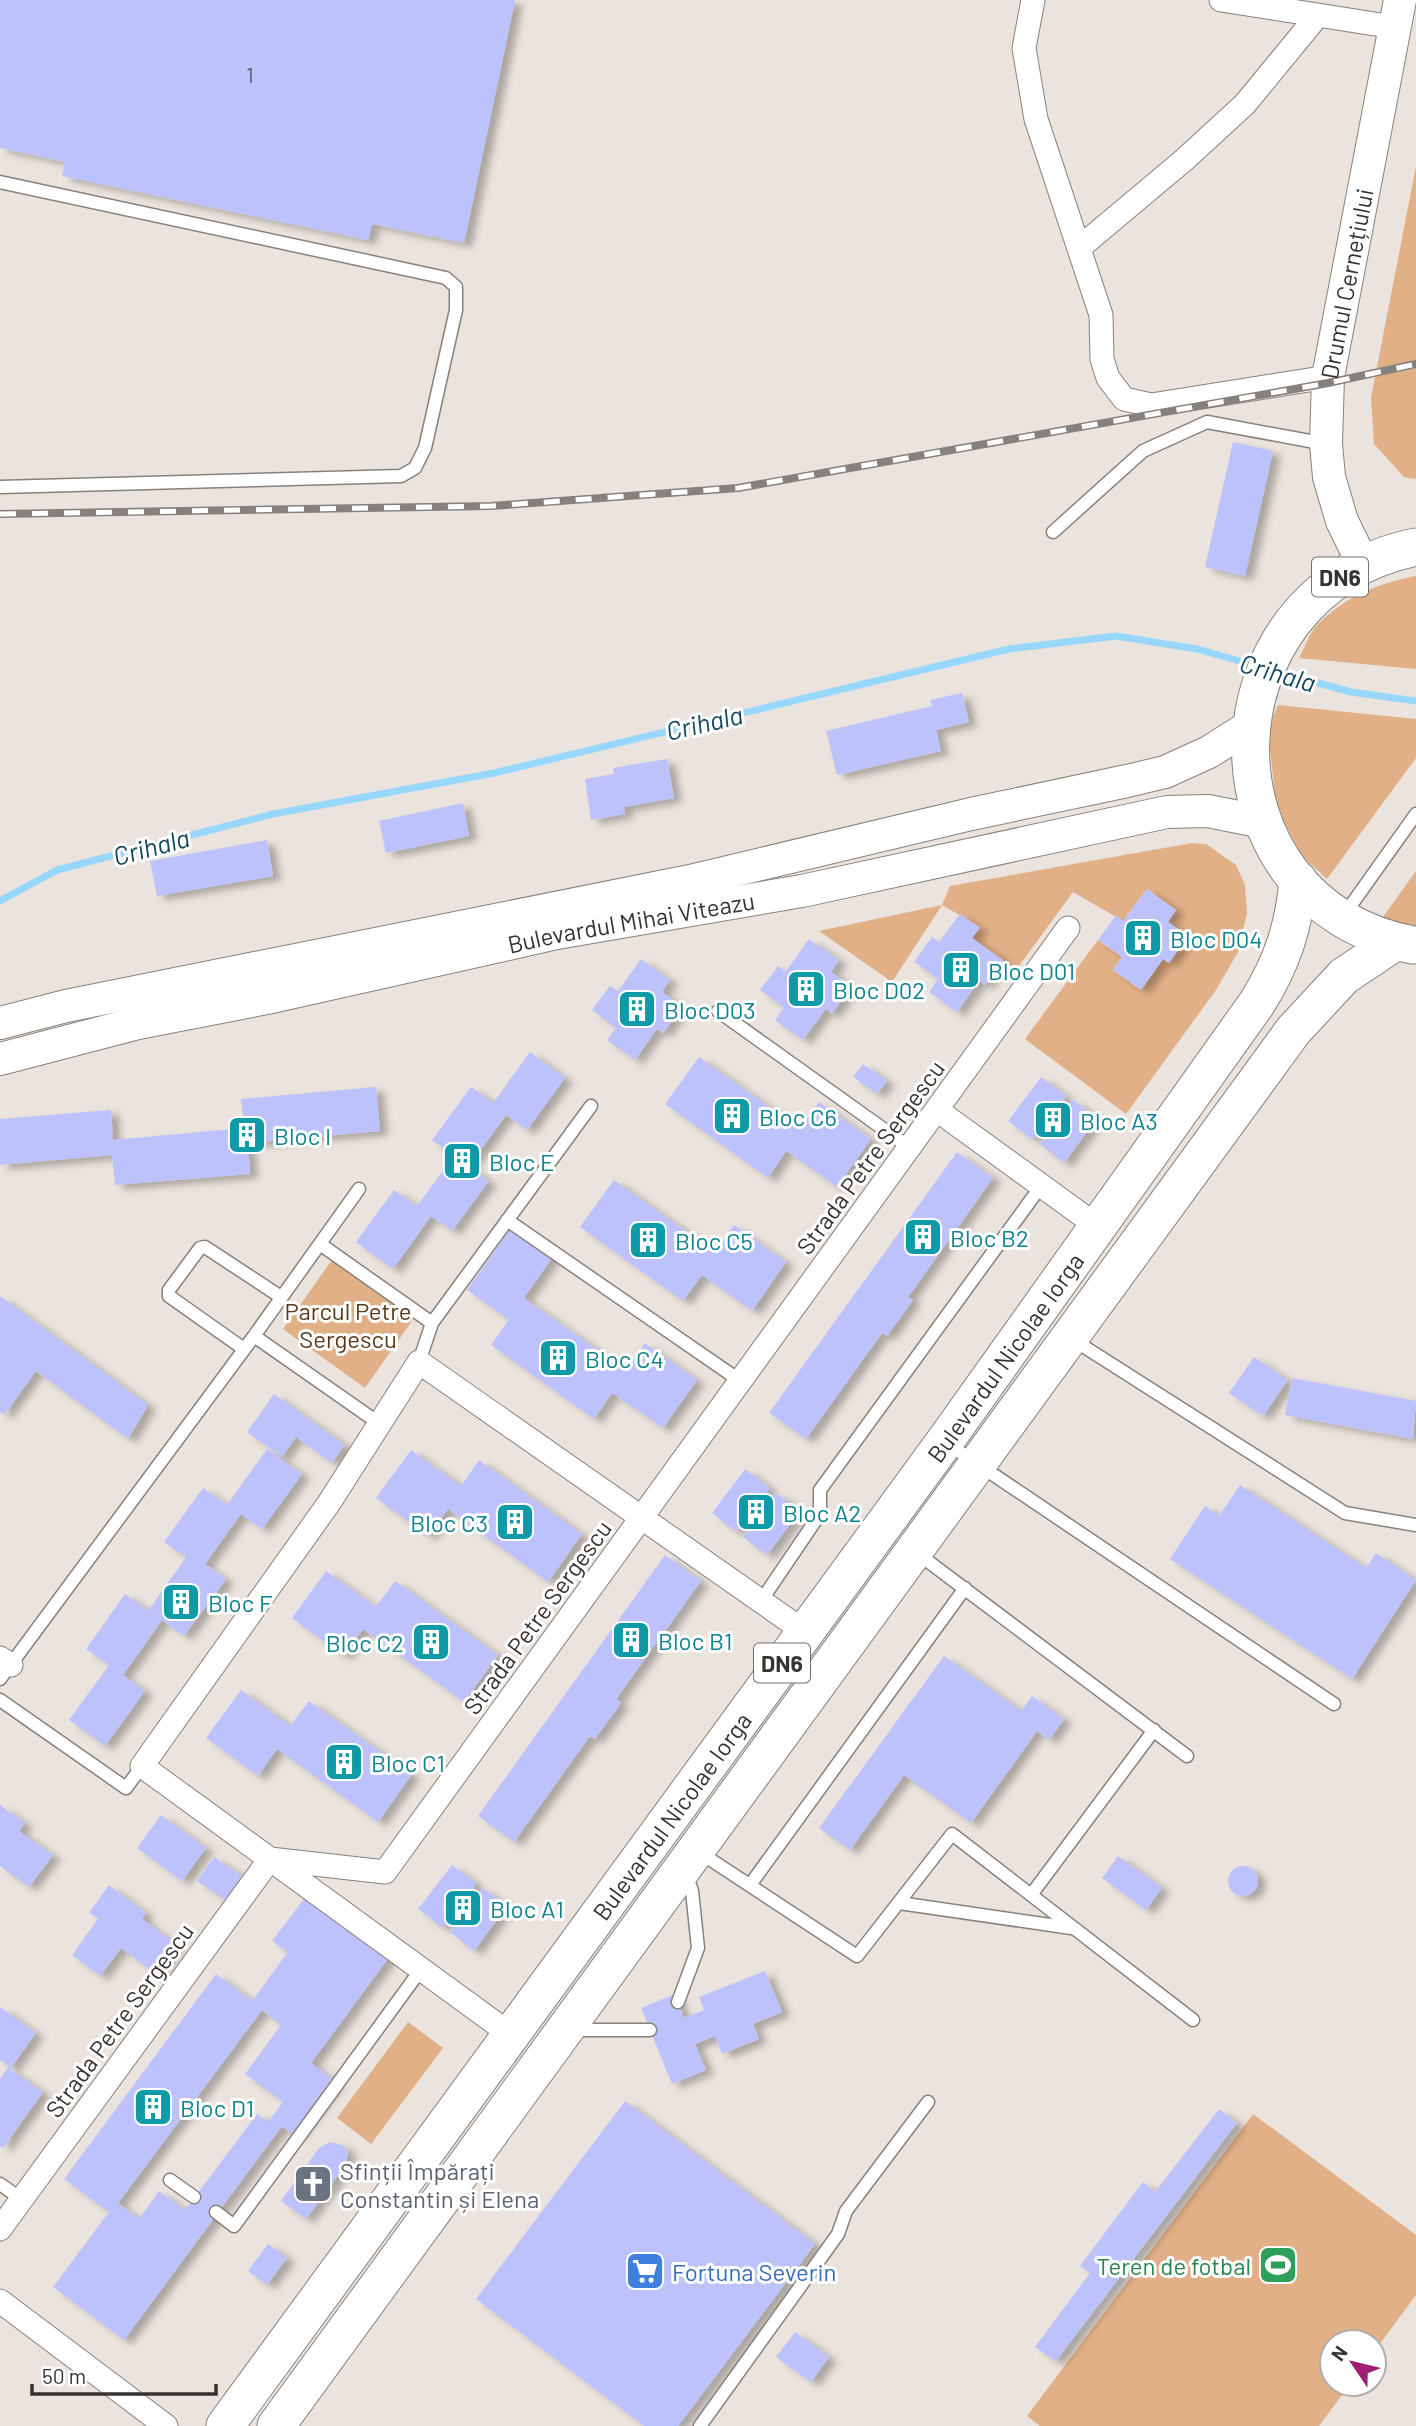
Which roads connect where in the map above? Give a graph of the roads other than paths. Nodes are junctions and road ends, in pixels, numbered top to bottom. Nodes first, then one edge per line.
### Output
1 (1033, 0) edge
2 (1221, 0) edge
3 (1397, 14) edge
4 (1318, 15) junction
5 (0, 182) edge
6 (1079, 248) junction
7 (1328, 377) junction
8 (1326, 444) junction
9 (0, 486) edge
10 (1053, 531) dead end
11 (1416, 547) edge
12 (1363, 564) junction
13 (1251, 718) junction
14 (1416, 814) edge
15 (1263, 822) junction
16 (1298, 880) junction
17 (691, 895) junction
18 (1342, 918) junction
19 (1068, 928) dead end
20 (1406, 944) edge
21 (205, 978) junction
22 (211, 1009) junction
23 (718, 1011) dead end
24 (0, 1023) edge
25 (0, 1059) edge
26 (591, 1106) dead end
27 (937, 1110) junction
28 (910, 1148) junction
29 (1041, 1186) junction
30 (359, 1189) dead end
31 (507, 1220) junction
32 (1097, 1226) junction
33 (320, 1244) junction
34 (281, 1297) junction
35 (432, 1323) junction
36 (254, 1336) junction
37 (1069, 1337) junction
38 (244, 1349) junction
39 (419, 1363) junction
40 (739, 1380) junction
41 (380, 1424) junction
42 (945, 1441) junction
43 (977, 1464) junction
44 (640, 1518) junction
45 (1416, 1525) edge
46 (914, 1550) junction
47 (965, 1588) junction
48 (761, 1601) junction
49 (805, 1632) junction
50 (4, 1667) edge
51 (0, 1700) edge
52 (1334, 1704) dead end
53 (1154, 1730) junction
54 (1187, 1756) dead end
55 (142, 1766) junction
56 (270, 1859) junction
57 (690, 1859) junction
58 (750, 1885) junction
59 (1031, 1895) junction
60 (899, 1903) junction
61 (1075, 1929) junction
62 (422, 1968) junction
63 (678, 2002) dead end
64 (1193, 2020) dead end
65 (565, 2030) junction
66 (650, 2030) dead end
67 (510, 2034) junction
68 (928, 2102) dead end
69 (170, 2180) dead end
70 (0, 2184) edge
71 (194, 2197) dead end
72 (21, 2199) junction
73 (216, 2213) dead end
74 (0, 2229) edge
75 (0, 2301) edge
76 (166, 2426) edge
77 (225, 2426) edge
78 (276, 2426) edge
79 (700, 2426) edge

1 - 6 street
2 - 4 street
3 - 4 street
3 - 7 main road, Drumul Cernețiului
4 - 6 street
5 - 9 lane
6 - 7 street
7 - 8 main road, Drumul Cernețiului
8 - 10 lane
8 - 12 main road, Drumul Cernețiului
11 - 12 main road, DN6
12 - 13 main road, DN6
13 - 15 main road, DN6
13 - 17 main road, Bulevardul Mihai Viteazu
14 - 18 lane
15 - 16 main road, DN6
15 - 17 main road, Bulevardul Mihai Viteazu
16 - 18 main road, DN6
16 - 32 main road, Bulevardul Nicolae Iorga / DN6
17 - 21 main road, Bulevardul Mihai Viteazu
17 - 22 main road, Bulevardul Mihai Viteazu
18 - 20 main road, DN6
19 - 27 street, Strada Petre Sergescu
20 - 37 main road, Bulevardul Nicolae Iorga / DN6
21 - 22 main road
21 - 24 main road, Bulevardul Mihai Viteazu
22 - 25 main road, Bulevardul Mihai Viteazu
23 - 28 lane
26 - 31 lane
27 - 28 street, Strada Petre Sergescu
27 - 29 street
28 - 40 street, Strada Petre Sergescu
29 - 32 street
29 - 48 lane
30 - 33 lane
31 - 35 lane
31 - 40 lane
32 - 42 main road, Bulevardul Nicolae Iorga / DN6
33 - 34 lane
33 - 35 lane
34 - 36 lane
34 - 38 lane
35 - 39 lane
36 - 38 lane
36 - 41 lane
37 - 43 main road, Bulevardul Nicolae Iorga / DN6
37 - 45 lane
38 - 50 lane
39 - 41 street
39 - 44 street
40 - 44 street, Strada Petre Sergescu
41 - 55 street
42 - 43 lane
42 - 49 main road, Bulevardul Nicolae Iorga / DN6
43 - 46 main road, Bulevardul Nicolae Iorga / DN6
43 - 52 lane
44 - 48 street
44 - 56 street, Strada Petre Sergescu
46 - 47 lane
46 - 57 main road, Bulevardul Nicolae Iorga / DN6
47 - 53 lane
47 - 58 lane
48 - 49 street
49 - 67 main road, Bulevardul Nicolae Iorga / DN6
51 - 55 lane
53 - 54 lane
53 - 59 lane
55 - 56 street
56 - 62 street
56 - 72 street, Strada Petre Sergescu
57 - 58 lane
57 - 63 lane
57 - 65 main road, Bulevardul Nicolae Iorga / DN6
58 - 60 lane
59 - 60 lane
59 - 61 lane
60 - 61 lane
61 - 64 lane
62 - 67 street
62 - 73 lane
65 - 66 lane
65 - 78 main road, Bulevardul Nicolae Iorga / DN6
67 - 77 main road, Bulevardul Nicolae Iorga / DN6
68 - 79 lane
69 - 71 lane
70 - 72 lane
72 - 74 street, Strada Petre Sergescu
75 - 76 street

